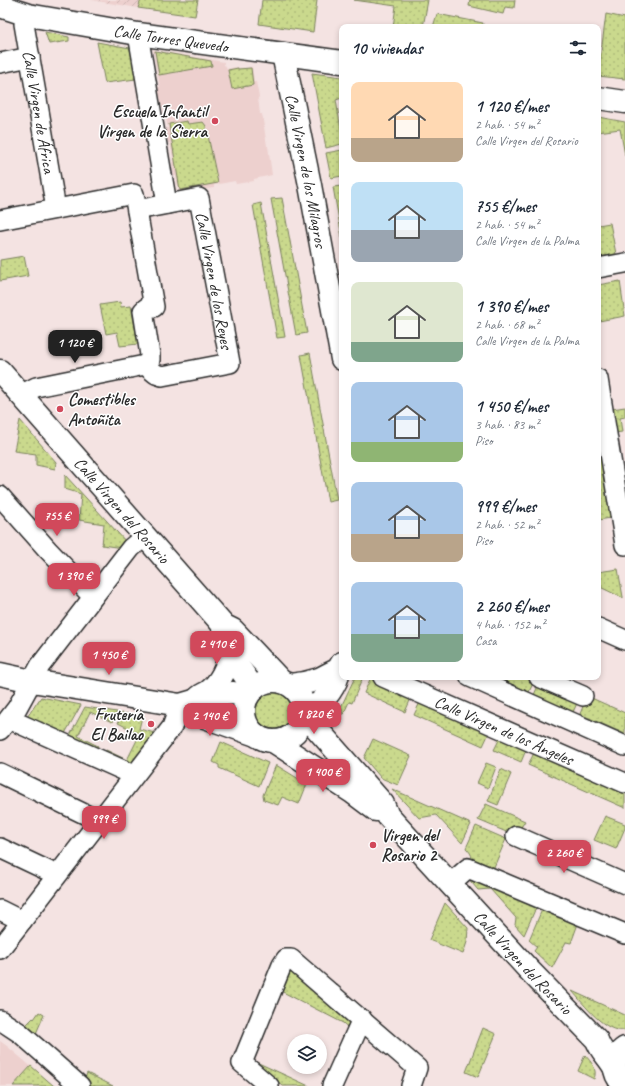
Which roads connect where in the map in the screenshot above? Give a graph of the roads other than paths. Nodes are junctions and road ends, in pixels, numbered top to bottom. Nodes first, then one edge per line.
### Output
1 (0, 6) edge
2 (28, 14) junction
3 (138, 34) junction
4 (283, 54) junction
5 (30, 57) junction
6 (339, 62) edge
7 (0, 63) edge
8 (601, 98) edge
9 (625, 102) edge
10 (135, 202) junction
11 (56, 204) junction
12 (167, 204) junction
13 (0, 220) edge
14 (625, 263) edge
15 (601, 267) edge
16 (338, 318) edge
17 (339, 328) edge
18 (145, 365) junction
19 (8, 385) edge
20 (601, 397) edge
21 (0, 496) edge
22 (145, 536) junction
23 (625, 545) edge
24 (93, 596) junction
25 (223, 625) junction
26 (601, 629) edge
27 (625, 639) edge
28 (229, 653) junction
29 (339, 667) edge
30 (339, 670) edge
31 (0, 674) edge
32 (390, 680) edge
33 (477, 680) edge
34 (547, 680) edge
35 (32, 681) junction
36 (286, 683) junction
37 (251, 692) junction
38 (583, 696) dead end
39 (188, 702) junction
40 (304, 712) junction
41 (4, 724) edge
42 (265, 738) junction
43 (625, 746) edge
44 (0, 774) edge
45 (134, 775) junction
46 (625, 783) edge
47 (388, 816) junction
48 (99, 821) junction
49 (516, 836) dead end
50 (0, 848) edge
51 (57, 875) junction
52 (451, 883) junction
53 (625, 884) edge
54 (0, 910) edge
55 (22, 921) junction
56 (625, 934) edge
57 (0, 949) edge
58 (362, 1019) junction
59 (0, 1020) edge
60 (597, 1040) junction
61 (625, 1047) edge
62 (616, 1078) edge
63 (80, 1086) edge
64 (269, 1086) edge
65 (332, 1086) edge
66 (411, 1086) edge

1 - 2 street, Calle Torres Quevedo
2 - 3 street, Calle Torres Quevedo
2 - 5 street, Calle Virgen de África
3 - 4 street, Calle Torres Quevedo
3 - 12 street
4 - 6 street, Calle Torres Quevedo
4 - 16 street, Calle Virgen de los Milagros
5 - 7 street
5 - 11 street, Calle Virgen de África
8 - 9 street
10 - 11 street
10 - 12 street
10 - 18 street
11 - 13 street
12 - 18 street, Calle Virgen de los Reyes
14 - 15 street
16 - 17 street, Calle Virgen de los Milagros
18 - 19 street, Calle Virgen del Rosario
19 - 22 street, Calle Virgen del Rosario
20 - 23 street
21 - 24 street
22 - 24 street
22 - 25 street, Calle Virgen del Rosario
24 - 35 street
25 - 28 street
25 - 36 street, Calle Virgen del Rosario
26 - 27 street
28 - 37 street
28 - 39 street
29 - 36 street
30 - 40 street
31 - 35 street
32 - 46 street, Calle Virgen de los Ángeles
33 - 43 street
34 - 38 street
35 - 39 street
35 - 41 street
36 - 37 street
36 - 40 street
37 - 39 street
37 - 42 street
39 - 42 street
39 - 45 street
40 - 42 street
40 - 47 street, Calle Virgen del Rosario
41 - 45 street
42 - 47 street, Calle Virgen del Rosario
44 - 48 street
45 - 48 street
47 - 52 street, Calle Virgen del Rosario
48 - 51 street
49 - 53 street
50 - 51 street
51 - 55 street
52 - 56 street
52 - 60 street, Calle Virgen del Rosario
54 - 55 street
55 - 57 street
58 - 64 street
58 - 65 street
58 - 66 street
59 - 63 street
60 - 61 street
60 - 62 street, Calle Virgen del Rosario
61 - 62 street

